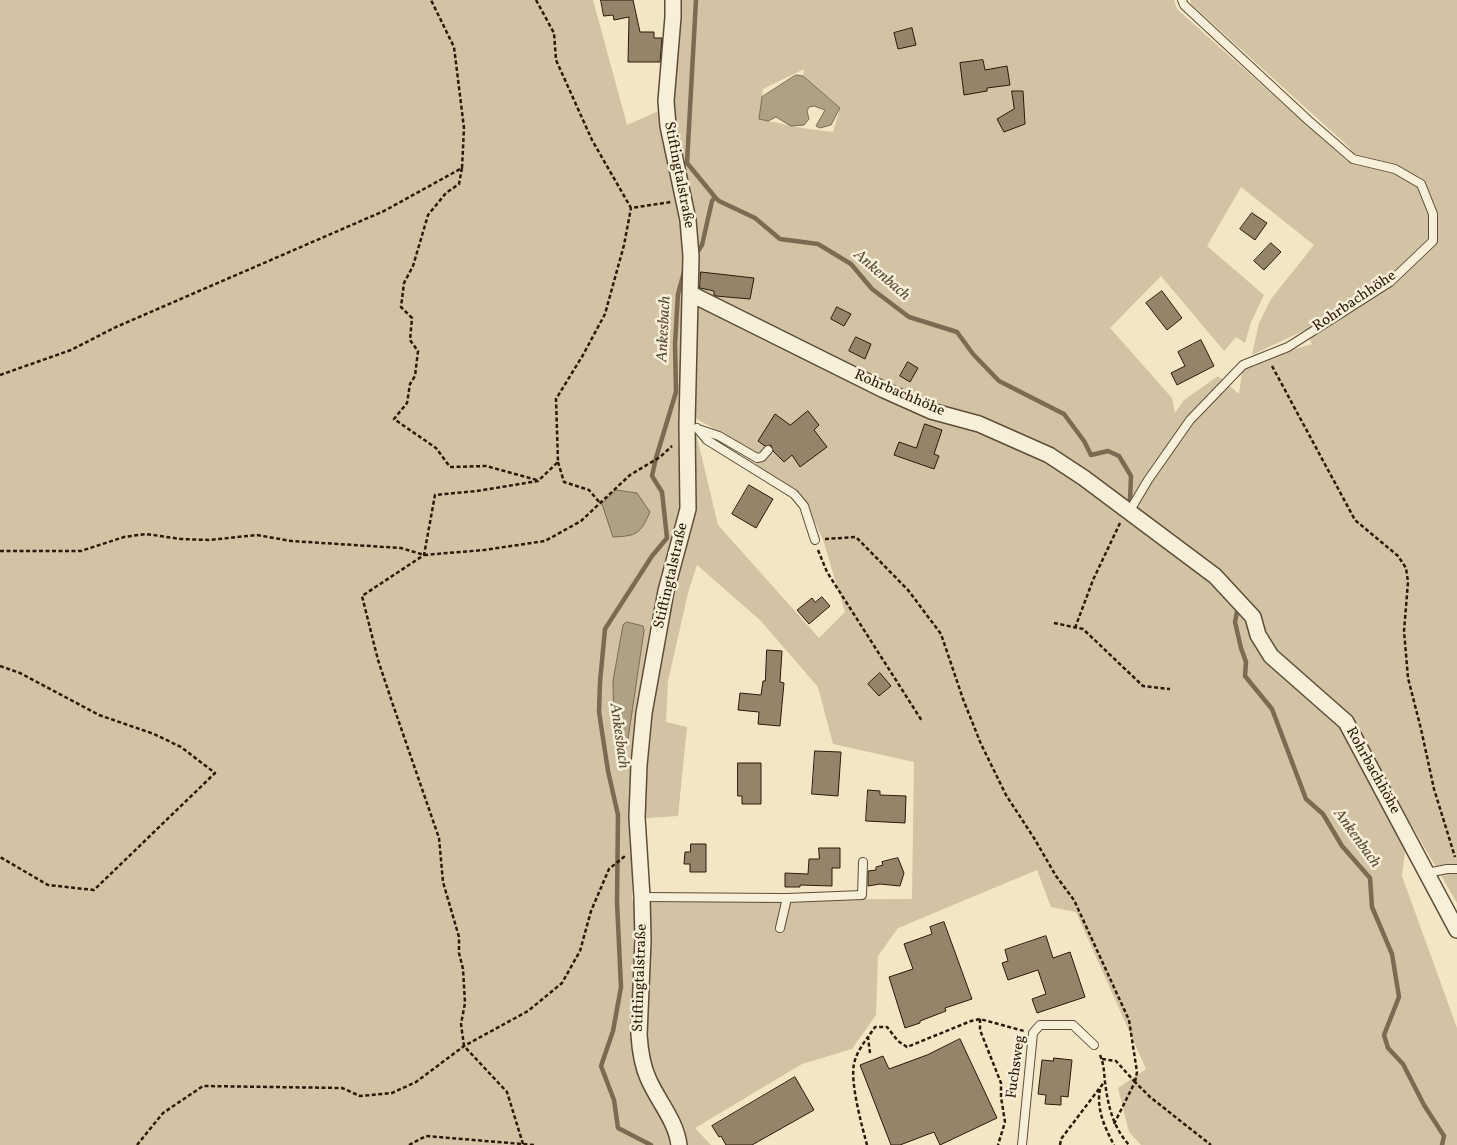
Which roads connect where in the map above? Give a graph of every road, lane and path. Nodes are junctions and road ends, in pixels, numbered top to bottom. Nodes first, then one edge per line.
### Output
1 (431, 0) edge
2 (536, 0) edge
3 (673, 0) edge
4 (1182, 0) edge
5 (462, 168) junction
6 (684, 200) junction
7 (631, 208) junction
8 (691, 294) junction
9 (1267, 355) junction
10 (0, 375) edge
11 (692, 426) junction
12 (768, 450) dead end
13 (660, 457) dead end
14 (558, 462) junction
15 (538, 480) junction
16 (600, 503) junction
17 (1128, 511) junction
18 (815, 540) junction
19 (0, 551) edge
20 (424, 555) junction
21 (1054, 623) dead end
22 (1076, 628) junction
23 (0, 666) edge
24 (1170, 689) dead end
25 (922, 721) dead end
26 (625, 856) dead end
27 (0, 857) edge
28 (863, 862) dead end
29 (1457, 865) edge
30 (1457, 869) edge
31 (1428, 873) junction
32 (642, 897) junction
33 (787, 898) junction
34 (780, 928) dead end
35 (1457, 930) edge
36 (980, 1019) junction
37 (1033, 1033) junction
38 (868, 1037) junction
39 (1094, 1045) joint
40 (464, 1046) junction
41 (870, 1053) dead end
42 (1102, 1059) junction
43 (1105, 1081) junction
44 (1135, 1082) junction
45 (1101, 1088) junction
46 (1114, 1124) junction
47 (523, 1144) edge
48 (137, 1145) edge
49 (408, 1145) edge
50 (534, 1145) edge
51 (681, 1145) edge
52 (867, 1145) edge
53 (998, 1145) edge
54 (1022, 1145) edge
55 (1060, 1145) edge
56 (1114, 1145) edge
57 (1129, 1145) edge
58 (1211, 1145) edge

1 - 5 path
2 - 7 path
3 - 6 street, Stiftingtalstraße
4 - 9 lane, Rohrbachhöhe
5 - 10 path
5 - 15 path
6 - 7 path
6 - 8 street, Stiftingtalstraße
7 - 14 path
8 - 11 street, Stiftingtalstraße
8 - 17 street, Rohrbachhöhe
9 - 17 lane, Rohrbachhöhe
9 - 29 path
11 - 12 lane
11 - 18 lane
11 - 32 street, Stiftingtalstraße
13 - 16 path
14 - 15 path
14 - 16 path
15 - 20 path
16 - 20 path
17 - 22 path
17 - 31 street, Rohrbachhöhe
18 - 25 path
18 - 44 path
19 - 20 path
20 - 40 path
21 - 22 path
22 - 24 path
23 - 27 path
26 - 40 path
28 - 33 lane
30 - 31 lane
31 - 35 street, Rohrbachhöhe
32 - 33 lane
32 - 51 street, Stiftingtalstraße
33 - 34 lane
36 - 37 path
36 - 38 path
36 - 53 path
37 - 39 lane, Fuchsweg
37 - 54 lane, Fuchsweg
38 - 41 path
38 - 52 path
39 - 42 path
40 - 47 path
40 - 48 path
42 - 43 path
42 - 44 path
43 - 45 path
43 - 46 path
44 - 46 path
44 - 58 path
45 - 55 path
45 - 56 path
46 - 57 path
47 - 49 path
47 - 50 path

